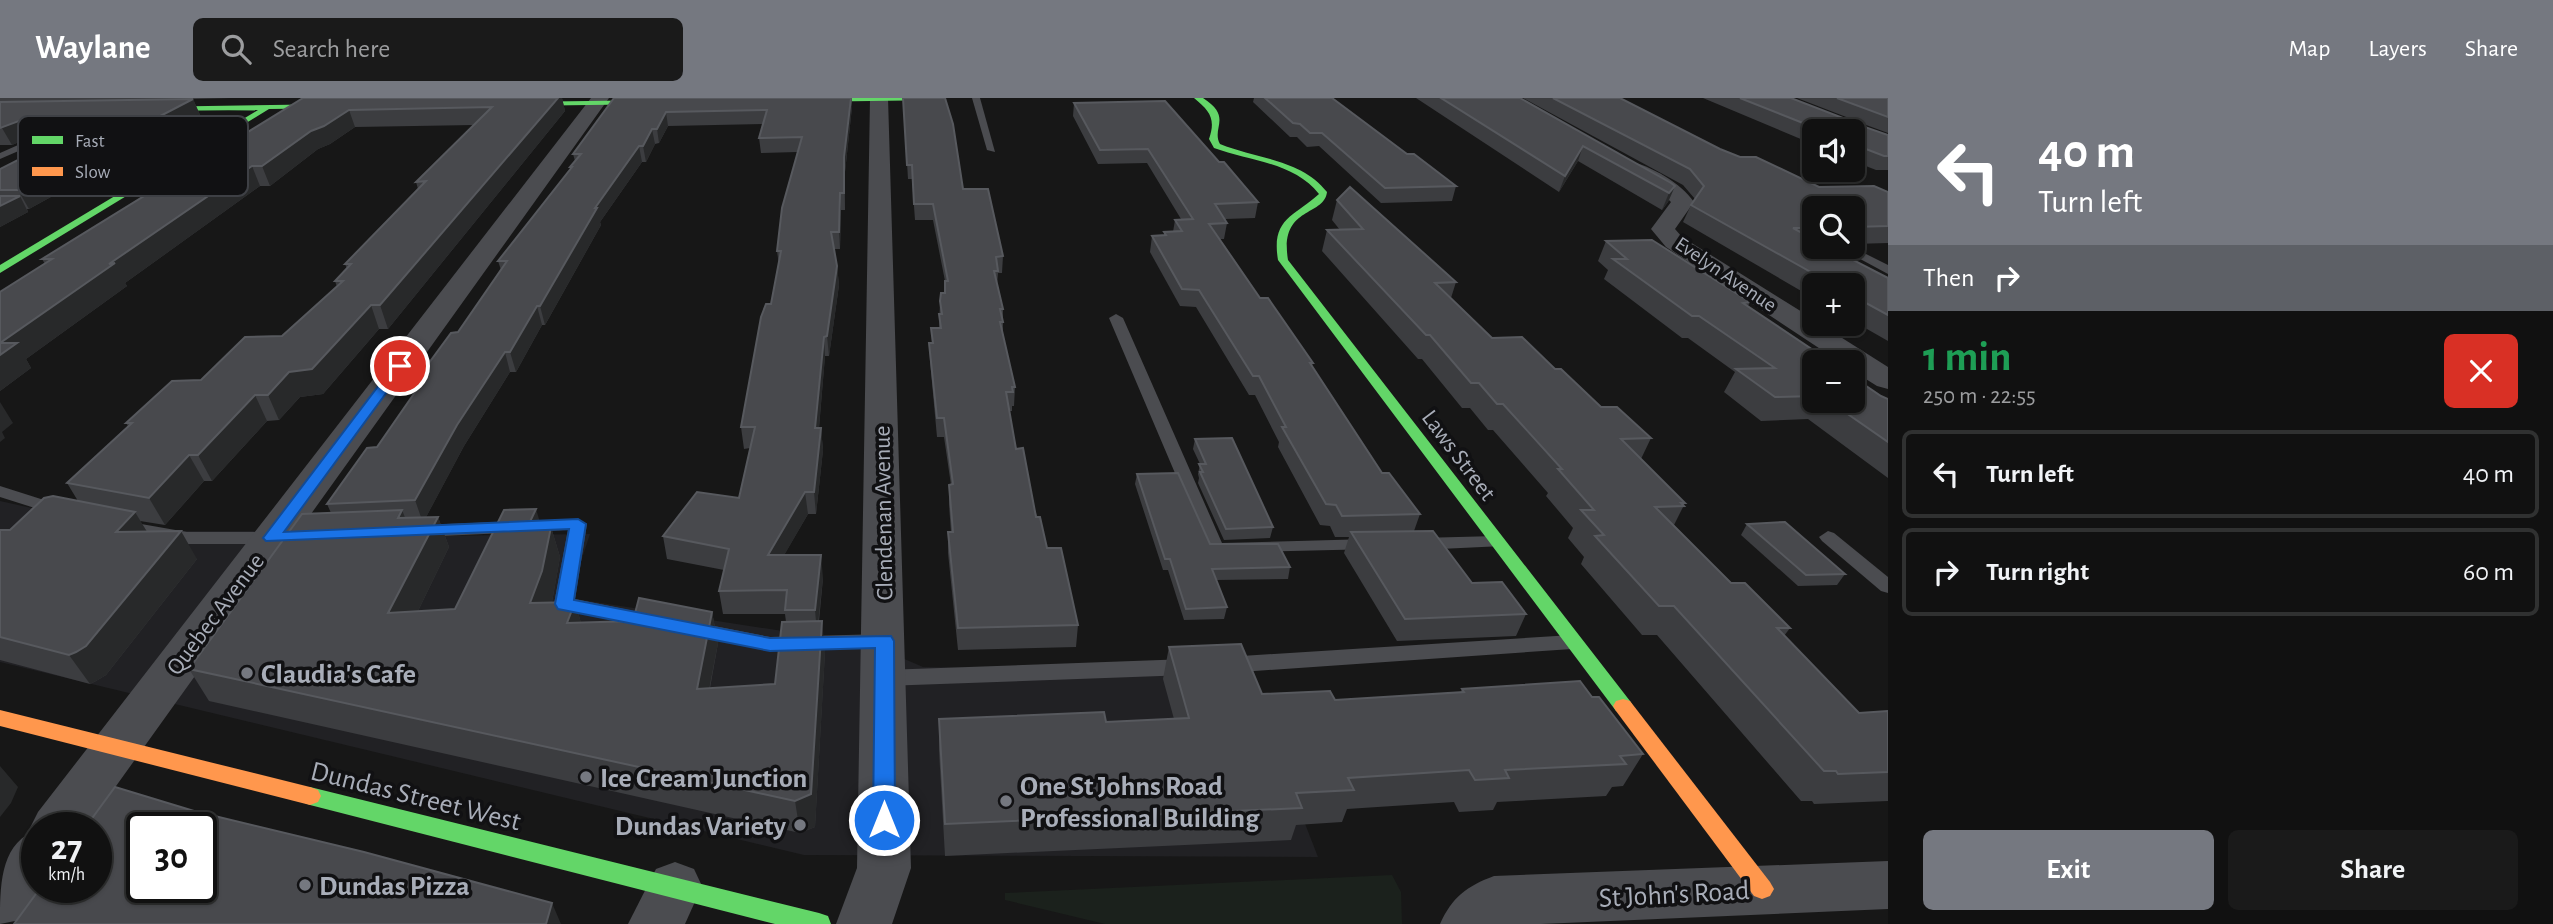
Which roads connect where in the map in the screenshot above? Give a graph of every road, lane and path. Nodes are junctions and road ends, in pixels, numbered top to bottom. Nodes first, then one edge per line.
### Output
1 (282, 98) edge
2 (879, 98) edge
3 (942, 98) edge
4 (976, 98) edge
5 (1198, 98) edge
6 (598, 100) edge
7 (779, 100) edge
8 (677, 101) edge
9 (494, 104) edge
10 (359, 106) edge
11 (267, 107) junction
12 (135, 109) edge
13 (248, 119) edge
14 (18, 148) edge
15 (992, 150) dead end
16 (0, 156) edge
17 (1613, 159) edge
18 (121, 196) edge
19 (1865, 258) edge
20 (0, 270) edge
21 (1888, 270) edge
22 (1116, 318) dead end
23 (1888, 380) edge
24 (0, 491) edge
25 (76, 517) edge
26 (100, 521) edge
27 (404, 532) edge
28 (284, 537) junction
29 (1828, 537) dead end
30 (1497, 542) junction
31 (1888, 587) edge
32 (884, 641) junction
33 (1574, 641) junction
34 (884, 678) junction
35 (0, 718) edge
36 (116, 747) junction
37 (68, 812) edge
38 (21, 874) edge
39 (1888, 885) edge
40 (1762, 889) junction
41 (0, 902) edge
42 (665, 905) edge
43 (819, 924) edge
44 (864, 924) edge
45 (1468, 924) edge

1 - 11 street
2 - 3 street
2 - 7 street
2 - 32 street, Clendenan Avenue
4 - 15 lane
5 - 30 street, Laws Street
6 - 8 street
6 - 9 street
6 - 28 street, Quebec Avenue
10 - 11 street
11 - 12 street
11 - 13 street
14 - 16 lane
17 - 23 street, Evelyn Avenue
18 - 20 street
19 - 21 lane
22 - 30 lane
24 - 25 lane
26 - 28 lane
27 - 32 lane
28 - 36 street, Quebec Avenue
29 - 31 lane
30 - 33 street, Laws Street
32 - 34 street, Clendenan Avenue
33 - 34 lane
33 - 40 street, Laws Street
34 - 44 street, Clendenan Avenue
35 - 36 street, Dundas Street West
36 - 37 street, Quebec Avenue
36 - 42 street, Dundas Street West
38 - 41 street
39 - 40 street, St John's Road
40 - 45 street, St John's Road
42 - 43 street, Dundas Street West

